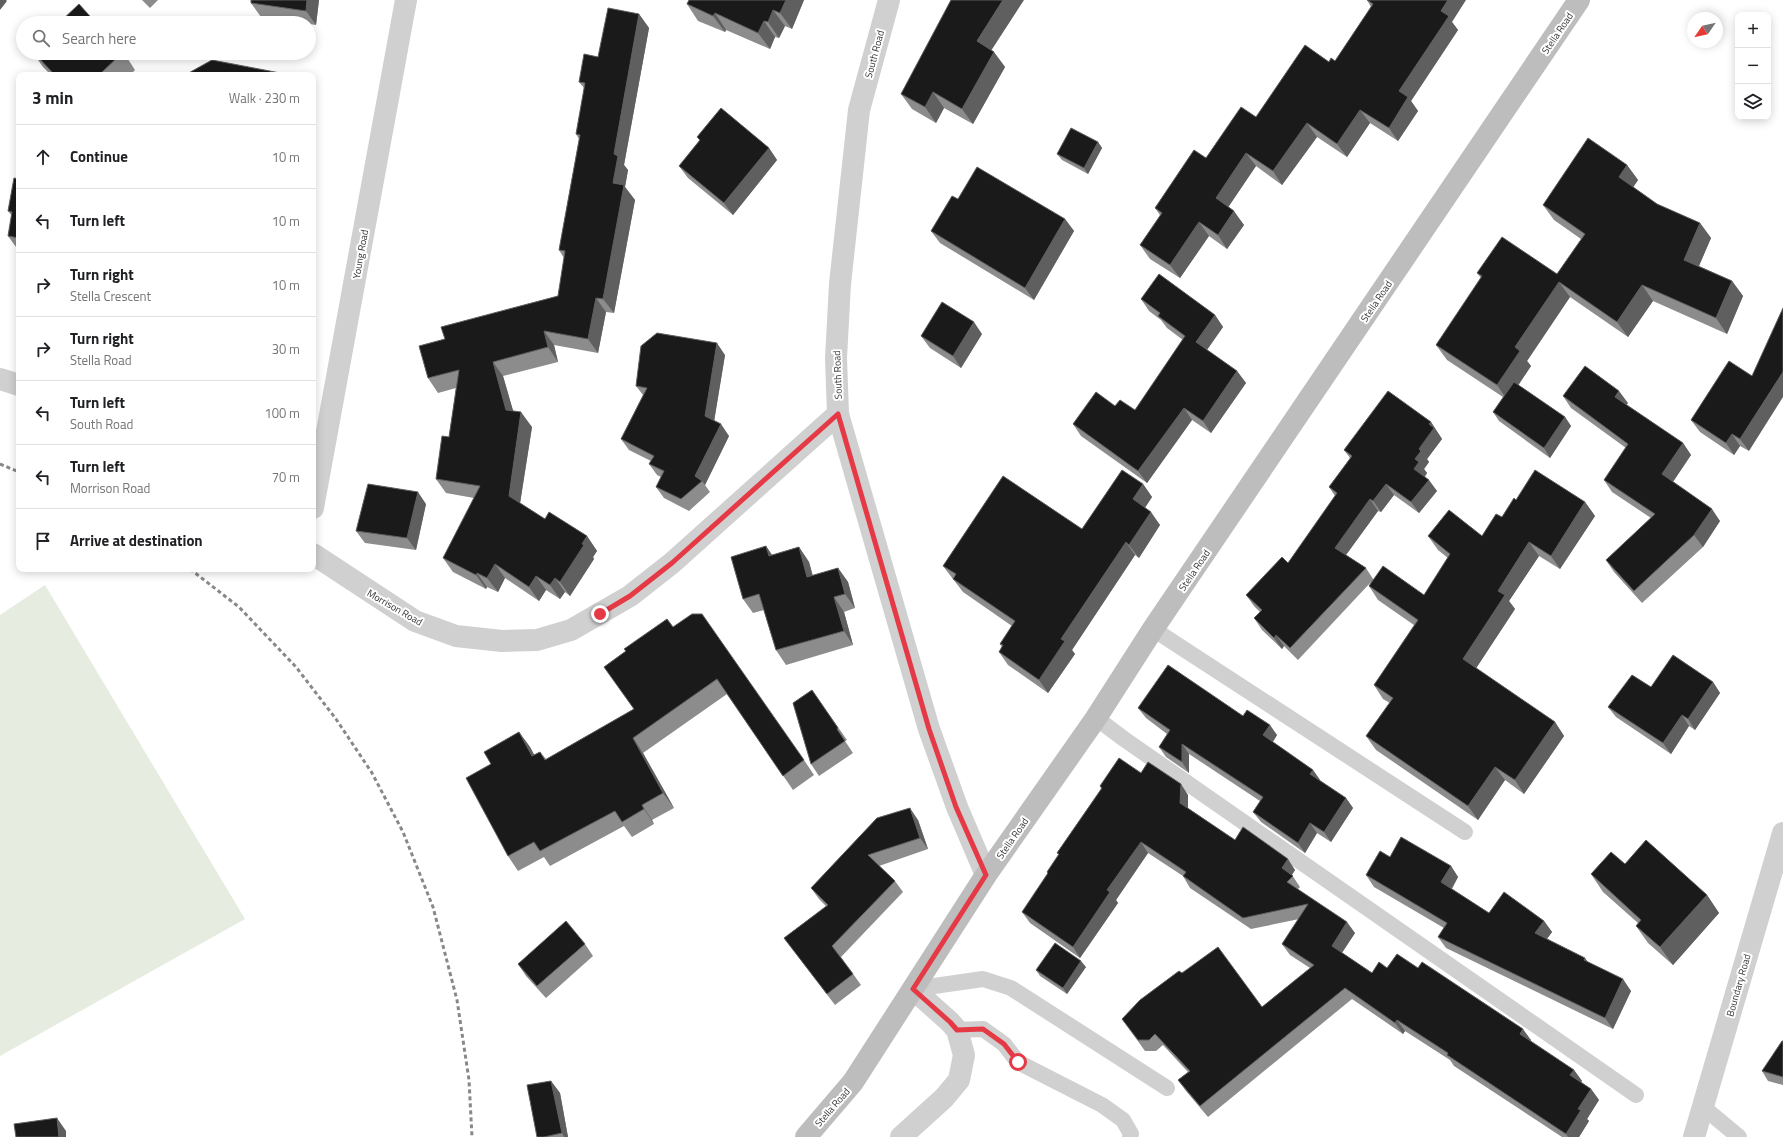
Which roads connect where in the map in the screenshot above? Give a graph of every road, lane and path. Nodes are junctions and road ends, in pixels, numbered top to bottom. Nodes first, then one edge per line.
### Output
1 (406, 0) edge
2 (889, 0) edge
3 (1579, 0) edge
4 (0, 380) edge
5 (16, 384) edge
6 (838, 414) junction
7 (316, 492) edge
8 (316, 556) edge
9 (1154, 629) junction
10 (1096, 718) junction
11 (1465, 832) dead end
12 (1783, 832) edge
13 (986, 875) junction
14 (913, 989) junction
15 (957, 1030) junction
16 (1167, 1088) dead end
17 (1636, 1095) dead end
18 (1703, 1107) junction
19 (806, 1137) edge
20 (902, 1137) edge
21 (1130, 1137) edge
22 (1694, 1137) edge
23 (1739, 1137) edge

1 - 7 street, Young Road
2 - 6 street, South Road
3 - 9 main road, Stella Road
4 - 5 street
6 - 8 street, Morrison Road
6 - 13 street, South Road
9 - 10 main road, Stella Road
9 - 11 lane
10 - 13 main road, Stella Road
10 - 17 lane
12 - 18 street, Boundary Road
13 - 14 main road, Stella Road
14 - 15 street
14 - 16 lane
14 - 19 main road, Stella Road
15 - 20 street
15 - 21 lane
18 - 22 street, Boundary Road
18 - 23 lane

